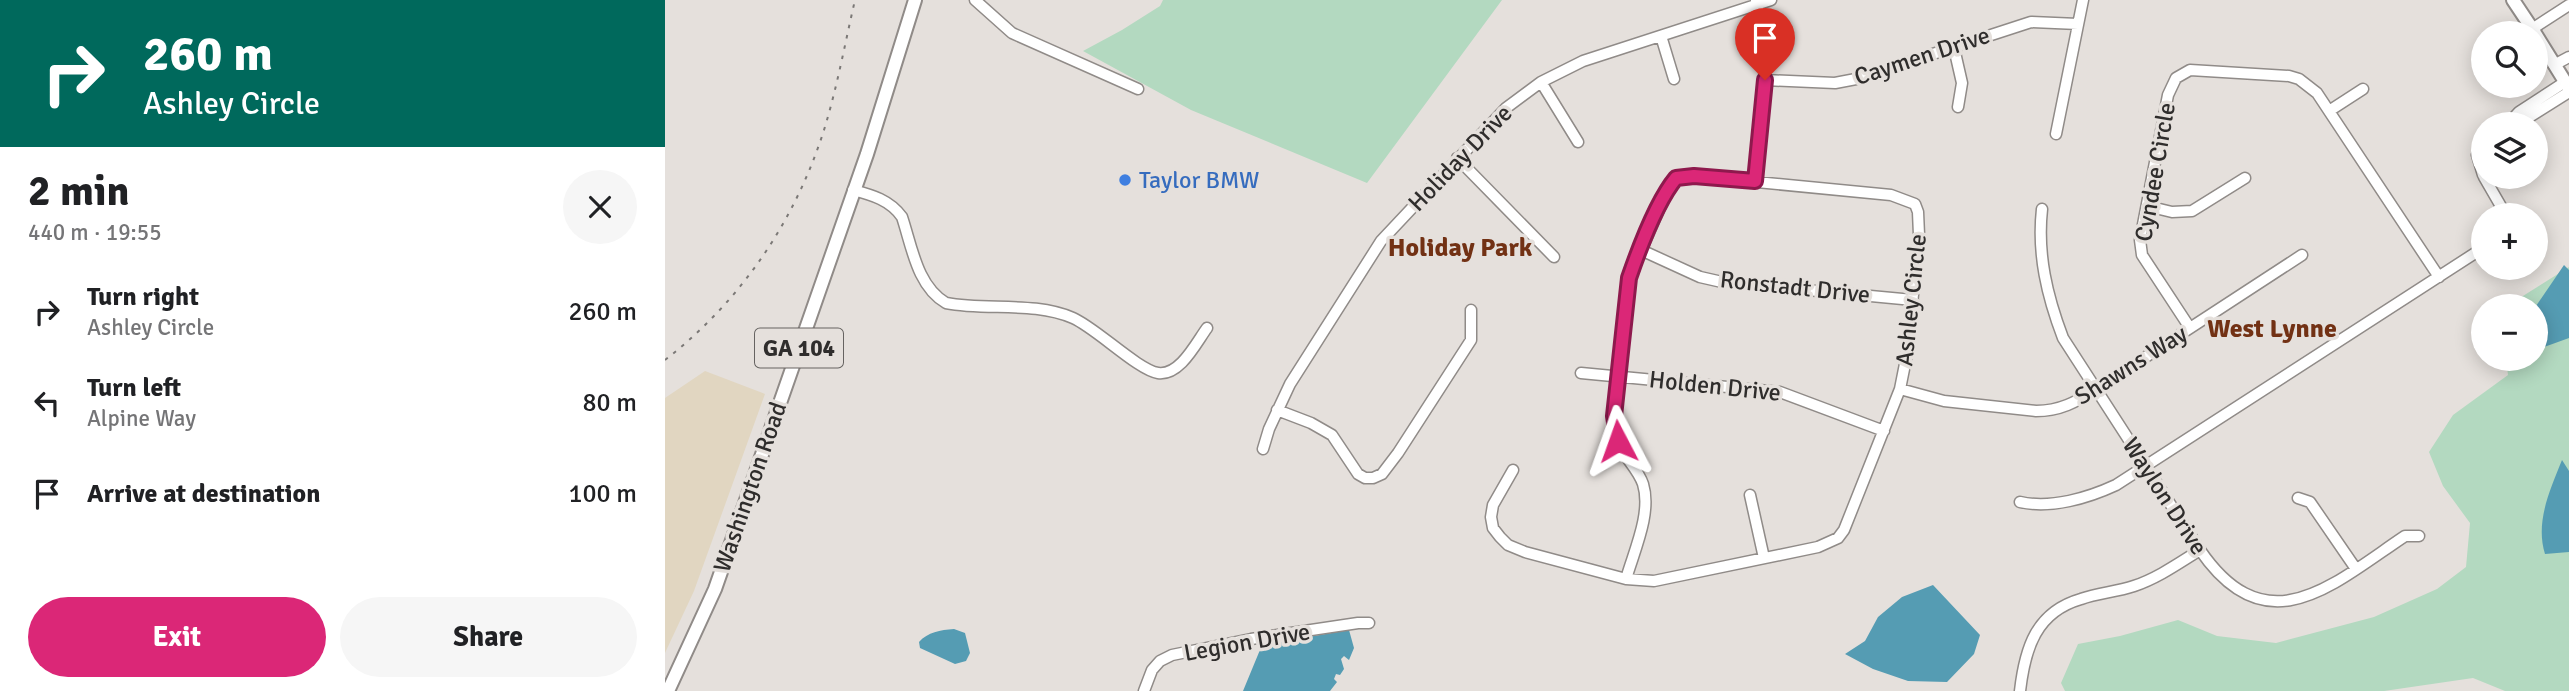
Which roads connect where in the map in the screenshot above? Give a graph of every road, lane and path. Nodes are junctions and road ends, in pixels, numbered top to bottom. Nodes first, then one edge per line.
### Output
1 (915, 0) edge
2 (975, 0) edge
3 (1771, 0) edge
4 (2083, 0) edge
5 (2513, 0) edge
6 (1756, 2) edge
7 (2569, 5) edge
8 (2527, 21) edge
9 (2548, 21) edge
10 (2078, 24) junction
11 (1661, 36) junction
12 (1954, 48) junction
13 (2548, 55) edge
14 (2569, 57) edge
15 (2554, 65) junction
16 (1674, 79) dead end
17 (1765, 80) junction
18 (1541, 82) junction
19 (2568, 87) edge
20 (1138, 89) dead end
21 (2363, 89) dead end
22 (1958, 107) dead end
23 (2329, 111) junction
24 (2521, 112) edge
25 (2056, 134) dead end
26 (1579, 142) dead end
27 (1457, 158) junction
28 (2245, 178) dead end
29 (1755, 181) junction
30 (853, 190) junction
31 (2147, 206) junction
32 (2042, 209) dead end
33 (1641, 250) junction
34 (2302, 254) dead end
35 (2471, 256) edge
36 (1554, 257) dead end
37 (2439, 277) junction
38 (1913, 300) junction
39 (1471, 310) dead end
40 (1207, 328) dead end
41 (2190, 328) junction
42 (1581, 373) dead end
43 (1618, 376) junction
44 (1900, 389) junction
45 (2095, 390) junction
46 (1277, 410) junction
47 (1884, 431) junction
48 (1263, 449) dead end
49 (2146, 467) junction
50 (1513, 470) dead end
51 (1750, 495) dead end
52 (2298, 498) dead end
53 (2020, 502) dead end
54 (2419, 536) dead end
55 (2200, 550) junction
56 (1764, 558) junction
57 (2355, 569) junction
58 (1626, 579) junction
59 (1369, 624) dead end
60 (668, 691) edge
61 (1144, 691) edge
62 (2020, 691) edge

1 - 30 main road, Washington Road / GA 104
2 - 20 street
3 - 6 street, Holiday Drive
4 - 10 street
5 - 8 main road
6 - 11 street, Holiday Drive
6 - 17 street
7 - 9 street
10 - 12 street, Caymen Drive
10 - 25 street
11 - 16 street
11 - 18 street, Holiday Drive
12 - 17 street, Caymen Drive
12 - 22 street
13 - 15 main road
14 - 15 street
15 - 19 main road
17 - 29 street
18 - 26 street
18 - 27 street, Holiday Drive
19 - 24 street
21 - 23 street
23 - 31 street, Cyndee Circle
23 - 37 street, Cyndee Circle
27 - 36 street
27 - 46 street, Holiday Drive
28 - 31 street
29 - 33 street, Ashley Circle
29 - 38 street, Ashley Circle
30 - 40 street
30 - 60 main road, Washington Road / GA 104
31 - 41 street, Cyndee Circle
32 - 45 street, Waylon Drive
33 - 38 street, Ronstadt Drive
33 - 43 street, Ashley Circle
34 - 41 street, Shawns Way
35 - 37 street
37 - 49 street
38 - 44 street, Ashley Circle
39 - 46 street
41 - 45 street, Shawns Way
42 - 43 street, Holden Drive
43 - 47 street, Holden Drive
43 - 58 street, Ashley Circle
44 - 45 street, Shawns Way
44 - 47 street, Ashley Circle
45 - 49 street, Waylon Drive
46 - 48 street, Holiday Drive
47 - 56 street, Ashley Circle
49 - 53 street
49 - 55 street, Waylon Drive
50 - 58 street, Ashley Circle
51 - 56 street
52 - 57 street
54 - 57 street, Waylon Drive
55 - 57 street, Waylon Drive
55 - 62 street
56 - 58 street, Ashley Circle
59 - 61 street, Legion Drive

